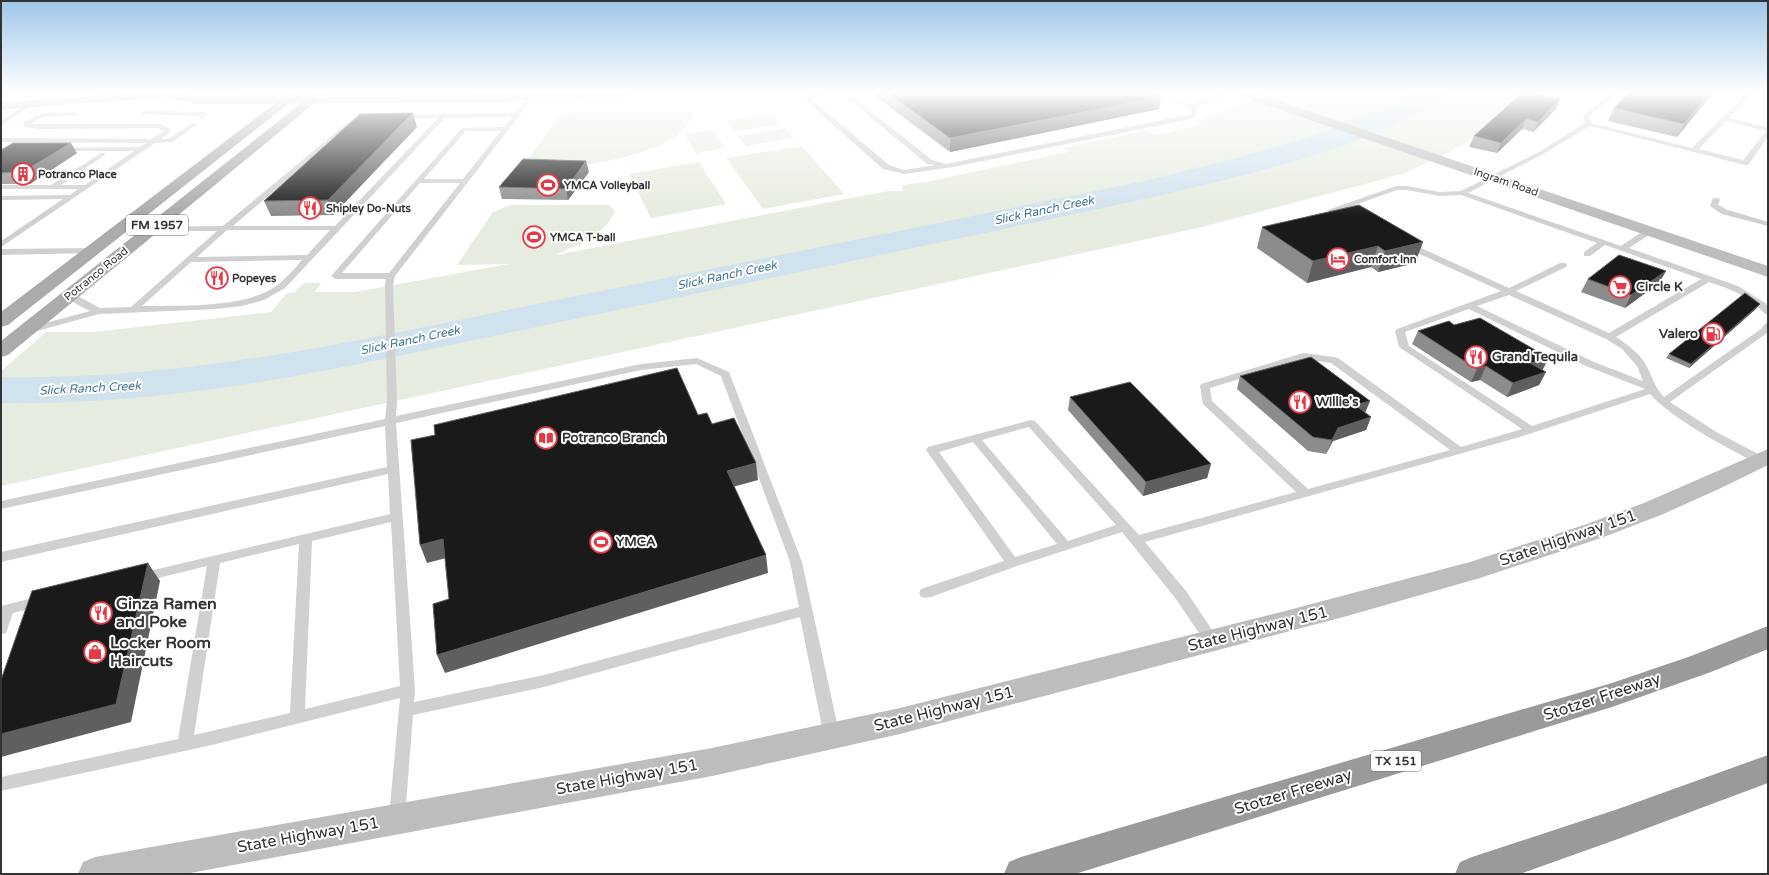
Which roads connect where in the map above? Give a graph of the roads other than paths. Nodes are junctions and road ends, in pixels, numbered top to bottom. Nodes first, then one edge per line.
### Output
1 (164, 134) edge
2 (180, 134) edge
3 (243, 134) edge
4 (270, 134) edge
5 (338, 134) edge
6 (426, 134) edge
7 (460, 134) edge
8 (502, 134) edge
9 (848, 134) edge
10 (895, 134) edge
11 (1108, 134) edge
12 (1375, 134) edge
13 (1389, 134) edge
14 (1574, 134) edge
15 (1629, 134) edge
16 (1711, 134) edge
17 (1767, 134) edge
18 (1, 140) edge
19 (18, 140) junction
20 (153, 140) junction
21 (4, 149) edge
22 (50, 149) edge
23 (141, 149) junction
24 (1694, 150) junction
25 (1439, 153) junction
26 (103, 154) dead end
27 (953, 165) junction
28 (1507, 170) junction
29 (1493, 177) junction
30 (418, 181) junction
31 (465, 181) junction
32 (1, 187) edge
33 (53, 187) junction
34 (86, 187) junction
35 (1462, 192) junction
36 (71, 197) junction
37 (1, 198) edge
38 (1716, 200) dead end
39 (1346, 217) edge
40 (1768, 224) edge
41 (225, 228) junction
42 (337, 228) junction
43 (152, 229) junction
44 (1649, 231) junction
45 (1604, 242) junction
46 (1402, 243) edge
47 (1, 245) edge
48 (1622, 249) junction
49 (92, 251) junction
50 (1, 252) edge
51 (1587, 254) dead end
52 (309, 257) junction
53 (1768, 257) edge
54 (189, 260) junction
55 (1563, 265) dead end
56 (1768, 272) edge
57 (1708, 279) junction
58 (390, 281) junction
59 (1508, 292) junction
60 (70, 295) junction
61 (1469, 306) junction
62 (133, 310) junction
63 (99, 311) junction
64 (1768, 312) edge
65 (1, 321) edge
66 (1768, 326) edge
67 (25, 332) junction
68 (1609, 337) junction
69 (1, 351) edge
70 (1651, 389) junction
71 (1663, 402) junction
72 (390, 421) junction
73 (1530, 430) junction
74 (975, 438) junction
75 (1458, 450) junction
76 (1764, 458) edge
77 (393, 469) junction
78 (1304, 492) junction
79 (1, 505) edge
80 (396, 517) junction
81 (1125, 527) junction
82 (306, 538) junction
83 (1136, 540) junction
84 (1065, 546) junction
85 (1, 557) edge
86 (214, 560) junction
87 (1012, 562) junction
88 (130, 580) edge
89 (926, 593) dead end
90 (54, 598) edge
91 (4, 610) edge
92 (806, 610) junction
93 (1, 628) edge
94 (1768, 637) edge
95 (1212, 641) junction
96 (408, 690) junction
97 (406, 710) junction
98 (297, 718) junction
99 (832, 737) junction
100 (184, 744) junction
101 (1768, 769) edge
102 (1, 784) edge
103 (397, 818) junction
104 (95, 874) edge
105 (1021, 874) edge
106 (1472, 874) edge

1 - 20 lane
2 - 20 lane
3 - 49 main road, Potranco Road / FM 1957
4 - 43 main road, Potranco Road / FM 1957
5 - 41 lane
6 - 42 lane
7 - 30 lane
8 - 31 lane
9 - 27 lane
10 - 27 lane
11 - 27 lane
12 - 25 main road, Ingram Road
13 - 25 main road, Ingram Road
14 - 28 lane
15 - 24 lane
16 - 24 lane
17 - 24 lane
18 - 19 lane
19 - 20 lane
19 - 21 lane
20 - 23 lane
22 - 23 lane
23 - 34 lane
25 - 28 main road, Ingram Road
25 - 29 main road, Ingram Road
26 - 33 lane
28 - 29 lane
28 - 53 main road, Ingram Road
29 - 35 lane
29 - 44 main road, Ingram Road
30 - 31 lane
30 - 58 lane
31 - 58 lane
32 - 33 lane
33 - 34 lane
34 - 36 lane
35 - 39 lane
35 - 45 lane
36 - 37 lane
36 - 47 lane
38 - 40 lane
41 - 42 lane
41 - 43 lane
41 - 54 lane
42 - 52 lane
43 - 60 main road, Potranco Road / FM 1957
44 - 48 lane
44 - 56 main road, Ingram Road
45 - 48 lane
45 - 51 lane
46 - 59 lane
48 - 57 lane
49 - 50 lane
49 - 65 main road, Potranco Road / FM 1957
52 - 54 lane
52 - 62 lane
54 - 62 lane
55 - 59 lane
57 - 64 lane
57 - 68 lane
58 - 72 lane
59 - 61 lane
59 - 68 lane
60 - 63 lane
60 - 67 main road, Potranco Road / FM 1957
61 - 70 lane
61 - 73 lane
62 - 63 lane
63 - 67 lane
66 - 71 lane
67 - 69 main road, Potranco Road / FM 1957
68 - 70 lane
70 - 71 lane
70 - 73 lane
71 - 76 lane
72 - 77 lane
72 - 79 lane
72 - 92 lane
73 - 75 lane
74 - 81 lane
74 - 84 lane
74 - 87 lane
75 - 78 lane
75 - 78 lane
76 - 95 main road, State Highway 151
77 - 80 lane
77 - 85 lane
78 - 83 lane
80 - 82 lane
80 - 96 lane
81 - 83 lane
81 - 84 lane
82 - 86 lane
82 - 98 lane
83 - 95 lane
84 - 87 lane
86 - 88 lane
86 - 100 lane
87 - 89 lane
90 - 91 lane
91 - 93 lane
92 - 97 lane
92 - 99 lane
94 - 105 highway, Stotzer Freeway / TX 151
95 - 99 main road, State Highway 151
96 - 97 lane
96 - 98 lane
97 - 103 lane
98 - 100 lane
99 - 103 main road, State Highway 151
100 - 102 lane
101 - 106 highway
103 - 104 main road, State Highway 151

